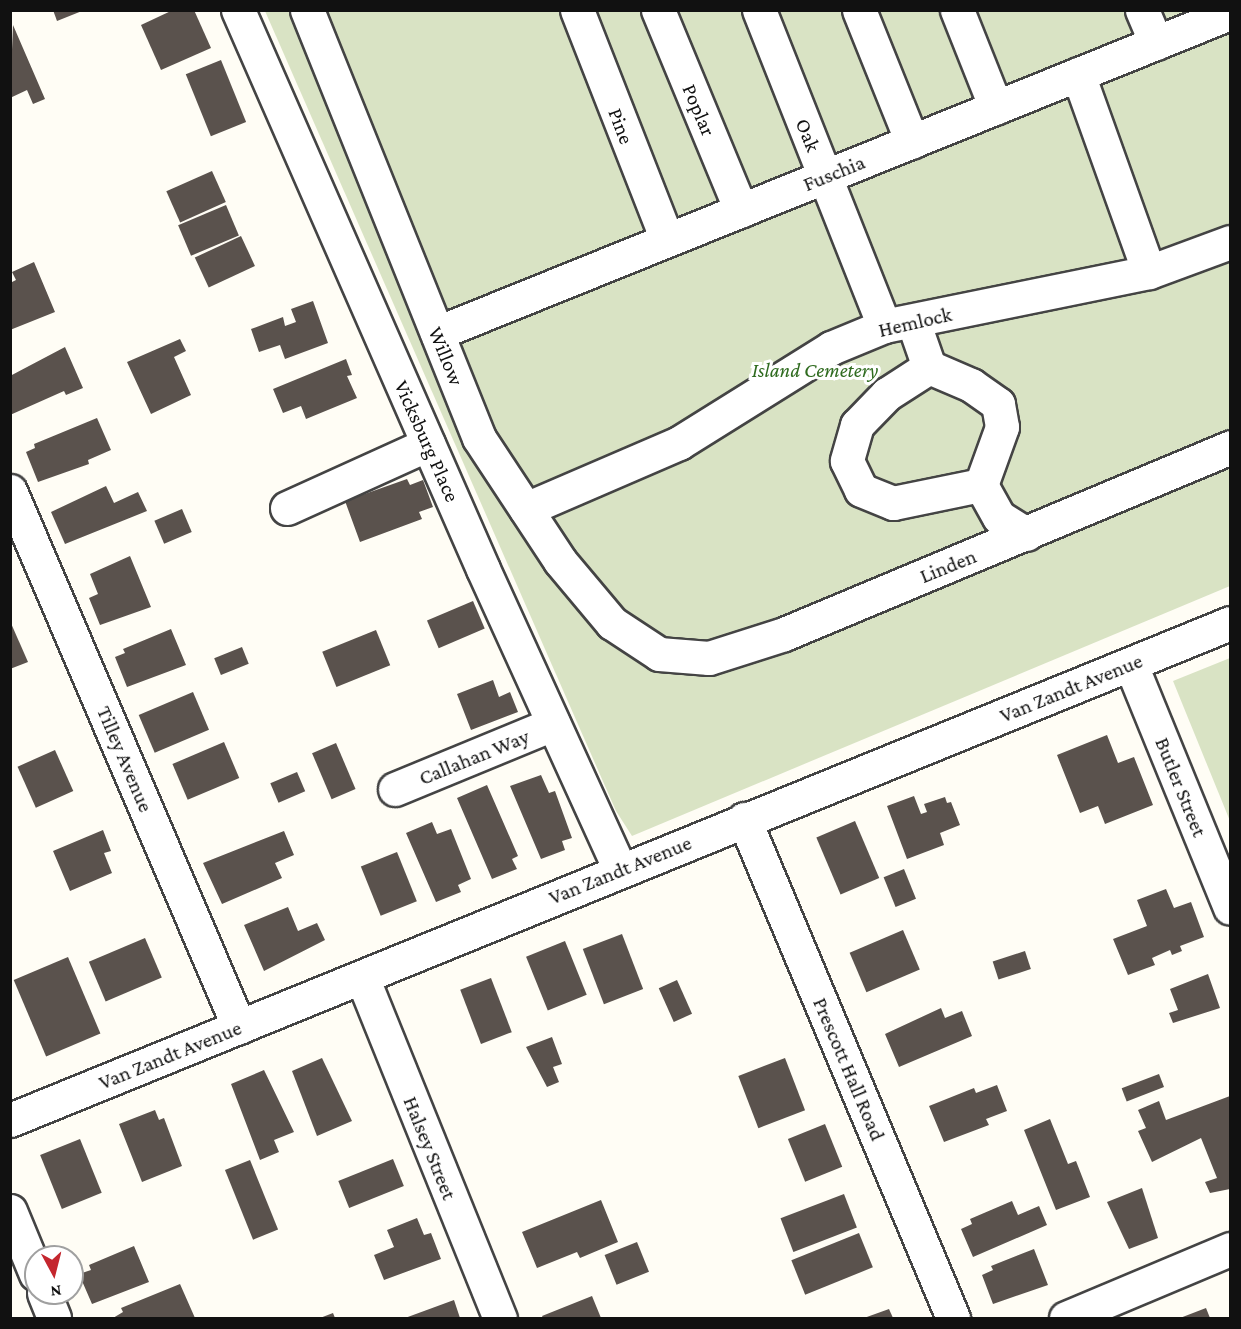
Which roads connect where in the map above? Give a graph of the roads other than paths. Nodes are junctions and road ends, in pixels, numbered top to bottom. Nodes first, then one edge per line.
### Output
1 (238, 10) edge
2 (307, 10) edge
3 (577, 10) edge
4 (658, 10) edge
5 (759, 10) edge
6 (859, 10) edge
7 (957, 10) edge
8 (1142, 10) edge
9 (1230, 13) edge
10 (1155, 43) junction
11 (1078, 75) junction
12 (996, 108) junction
13 (912, 142) junction
14 (825, 177) junction
15 (741, 210) junction
16 (667, 240) junction
17 (1230, 242) edge
18 (1149, 272) junction
19 (898, 323) junction
20 (437, 333) junction
21 (929, 367) junction
22 (428, 444) junction
23 (1230, 447) edge
24 (981, 485) junction
25 (10, 491) edge
26 (287, 508) dead end
27 (526, 509) junction
28 (1026, 534) junction
29 (1230, 623) edge
30 (658, 654) joint
31 (1131, 665) junction
32 (553, 724) junction
33 (395, 789) dead end
34 (744, 819) junction
35 (620, 870) junction
36 (1230, 908) edge
37 (362, 977) junction
38 (239, 1027) junction
39 (10, 1120) edge
40 (10, 1211) edge
41 (24, 1245) edge
42 (1230, 1249) edge
43 (500, 1318) edge
44 (953, 1318) edge
45 (1066, 1318) edge

1 - 22 street, Vicksburg Place
2 - 20 street, Willow
3 - 16 street, Pine
4 - 15 street, Poplar
5 - 14 street, Oak
6 - 13 street
7 - 12 street
8 - 10 street
9 - 10 street, Fuschia
10 - 11 street, Fuschia
11 - 12 street, Fuschia
11 - 18 street
12 - 13 street, Fuschia
13 - 14 street, Fuschia
14 - 15 street, Fuschia
14 - 19 street, Oak
15 - 16 street, Fuschia
16 - 20 street, Fuschia
17 - 18 street, Hemlock
18 - 19 street, Hemlock
19 - 21 street, Oak
19 - 27 street, Hemlock
20 - 27 street, Willow
21 - 24 street
21 - 24 street
22 - 26 street
22 - 32 street, Vicksburg Place
23 - 28 street, Linden
24 - 28 street
25 - 38 street, Tilley Avenue
27 - 30 street, Willow
28 - 30 street, Linden
29 - 31 street, Van Zandt Avenue
31 - 34 street, Van Zandt Avenue
31 - 36 street, Butler Street
32 - 33 street, Callahan Way
32 - 35 street, Vicksburg Place
34 - 35 street, Van Zandt Avenue
34 - 44 street, Prescott Hall Road
35 - 37 street, Van Zandt Avenue
37 - 38 street, Van Zandt Avenue
37 - 43 street, Halsey Street
38 - 39 street, Van Zandt Avenue
40 - 41 street
42 - 45 street

